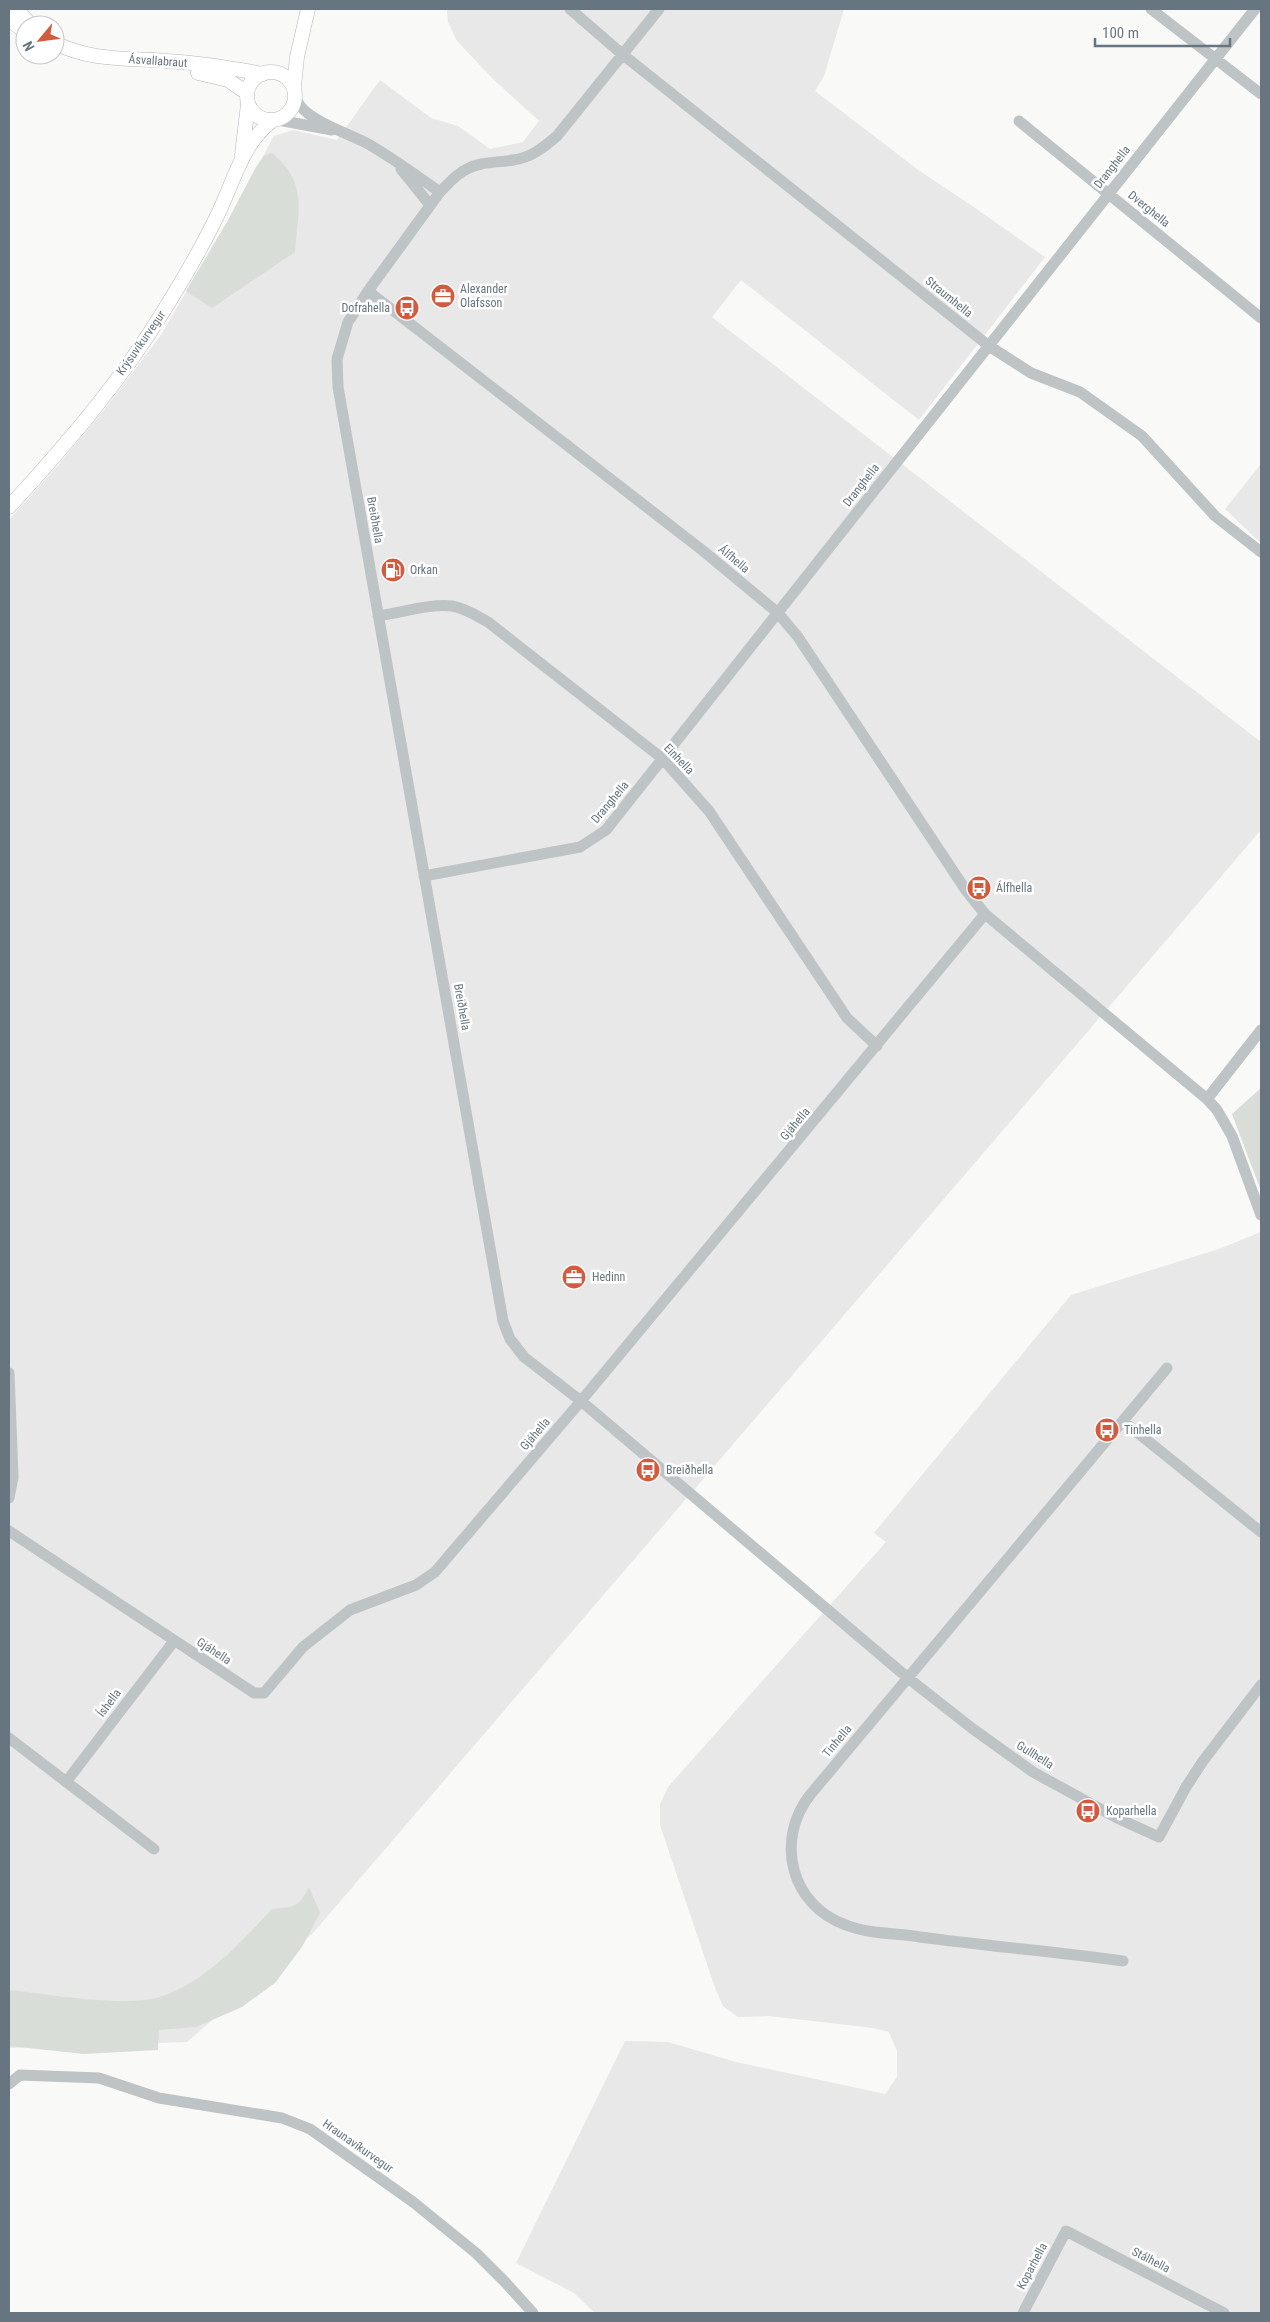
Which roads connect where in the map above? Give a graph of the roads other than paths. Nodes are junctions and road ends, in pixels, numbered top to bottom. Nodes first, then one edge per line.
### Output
1 (301, 9) edge
2 (308, 9) edge
3 (570, 9) edge
4 (659, 9) edge
5 (1151, 9) edge
6 (1255, 9) edge
7 (65, 47) edge
8 (622, 54) junction
9 (65, 55) edge
10 (1216, 59) junction
11 (268, 73) junction
12 (295, 93) junction
13 (1261, 94) edge
14 (248, 98) junction
15 (275, 120) junction
16 (1019, 121) dead end
17 (336, 130) junction
18 (242, 158) junction
19 (395, 162) junction
20 (440, 192) junction
21 (1109, 194) junction
22 (430, 205) junction
23 (368, 292) junction
24 (1261, 318) edge
25 (989, 346) junction
26 (9, 507) edge
27 (1261, 552) edge
28 (778, 613) junction
29 (378, 616) junction
30 (663, 759) junction
31 (424, 876) junction
32 (985, 914) junction
33 (1261, 1030) edge
34 (877, 1046) junction
35 (1207, 1099) junction
36 (1261, 1215) edge
37 (1167, 1368) dead end
38 (9, 1373) edge
39 (581, 1401) junction
40 (1122, 1421) junction
41 (9, 1498) edge
42 (9, 1531) edge
43 (1261, 1532) edge
44 (174, 1641) junction
45 (908, 1678) junction
46 (1261, 1685) edge
47 (9, 1738) edge
48 (66, 1782) junction
49 (154, 1849) dead end
50 (1123, 1961) dead end
51 (9, 2084) edge
52 (1066, 2231) joint
53 (533, 2313) edge
54 (1022, 2313) edge
55 (1224, 2313) edge

1 - 11 main road
2 - 12 main road
3 - 8 street, Straumhella
4 - 8 street
5 - 10 street
6 - 10 street, Dranghella
7 - 11 main road, Ásvallabraut
8 - 20 street
8 - 25 street, Straumhella
9 - 14 main road, Ásvallabraut
10 - 13 street
10 - 21 street, Dranghella
11 - 12 main road
11 - 14 main road
12 - 15 main road
12 - 17 street
14 - 15 main road
14 - 18 main road, Krýsuvíkurvegur
15 - 17 street
15 - 18 main road, Krýsuvíkurvegur
16 - 21 street, Dverghella
17 - 19 street
18 - 26 main road, Krýsuvíkurvegur
19 - 20 street
19 - 22 street
20 - 22 street, Breiðhella
21 - 24 street, Dverghella
21 - 25 street, Dranghella
22 - 23 street, Breiðhella
23 - 28 street, Álfhella
23 - 29 street, Breiðhella
25 - 27 street, Straumhella
25 - 28 street, Dranghella
28 - 30 street, Dranghella
28 - 32 street, Álfhella
29 - 30 street, Einhella
29 - 31 street, Breiðhella
30 - 31 street, Dranghella
30 - 34 street, Einhella
31 - 39 street, Breiðhella
32 - 34 street, Gjáhella
32 - 35 street, Álfhella
33 - 35 street
34 - 39 street, Gjáhella
35 - 36 street, Álfhella
37 - 40 street, Tinhella
38 - 41 street
39 - 44 street, Gjáhella
39 - 45 street, Breiðhella
40 - 43 street
40 - 45 street, Tinhella
42 - 44 street, Gjáhella
44 - 48 street, Íshella
45 - 46 street, Gullhella
45 - 50 street, Tinhella
47 - 48 street
48 - 49 street
51 - 53 street, Hraunavíkurvegur
52 - 54 street, Koparhella
52 - 55 street, Stálhella

